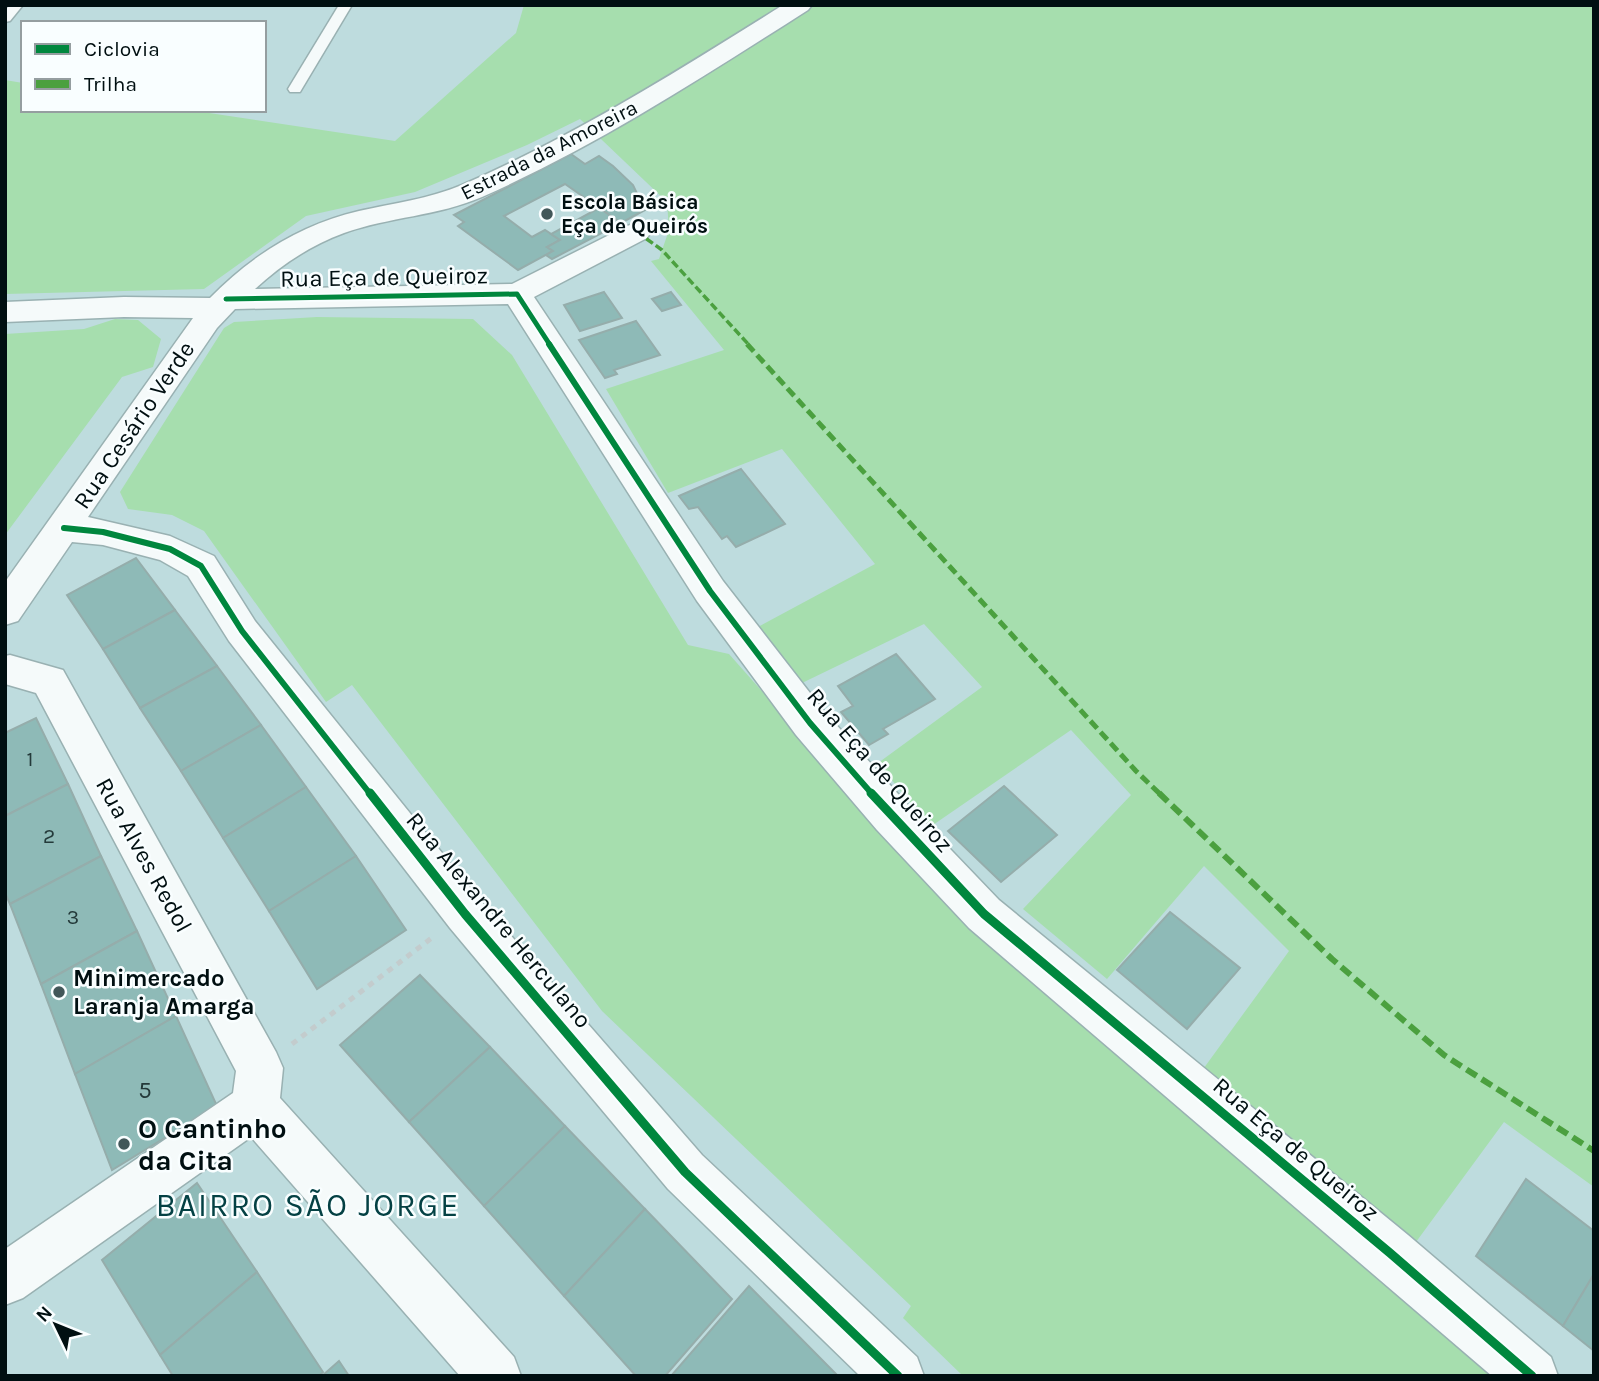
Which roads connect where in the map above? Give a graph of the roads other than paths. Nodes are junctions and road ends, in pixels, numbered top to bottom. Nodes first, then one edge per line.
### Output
1 (18, 5) edge
2 (346, 5) edge
3 (800, 5) edge
4 (5, 18) edge
5 (295, 89) dead end
6 (637, 232) dead end
7 (517, 294) junction
8 (221, 304) junction
9 (5, 312) edge
10 (64, 528) junction
11 (5, 611) edge
12 (10, 670) dead end
13 (258, 1087) junction
14 (5, 1280) edge
15 (495, 1376) edge
16 (898, 1376) edge
17 (1532, 1376) edge

1 - 4 lane
2 - 5 lane
3 - 8 street, Estrada da Amoreira
6 - 7 street
7 - 8 street, Rua Eça de Queiroz
7 - 17 street, Rua Eça de Queiroz
8 - 9 street, Rua Eça de Queiroz
8 - 10 street, Rua Cesário Verde
10 - 11 street, Rua Cesário Verde
10 - 16 street, Rua Alexandre Herculano
12 - 13 street, Rua Alves Redol
13 - 14 street
13 - 15 street, Rua Alves Redol

